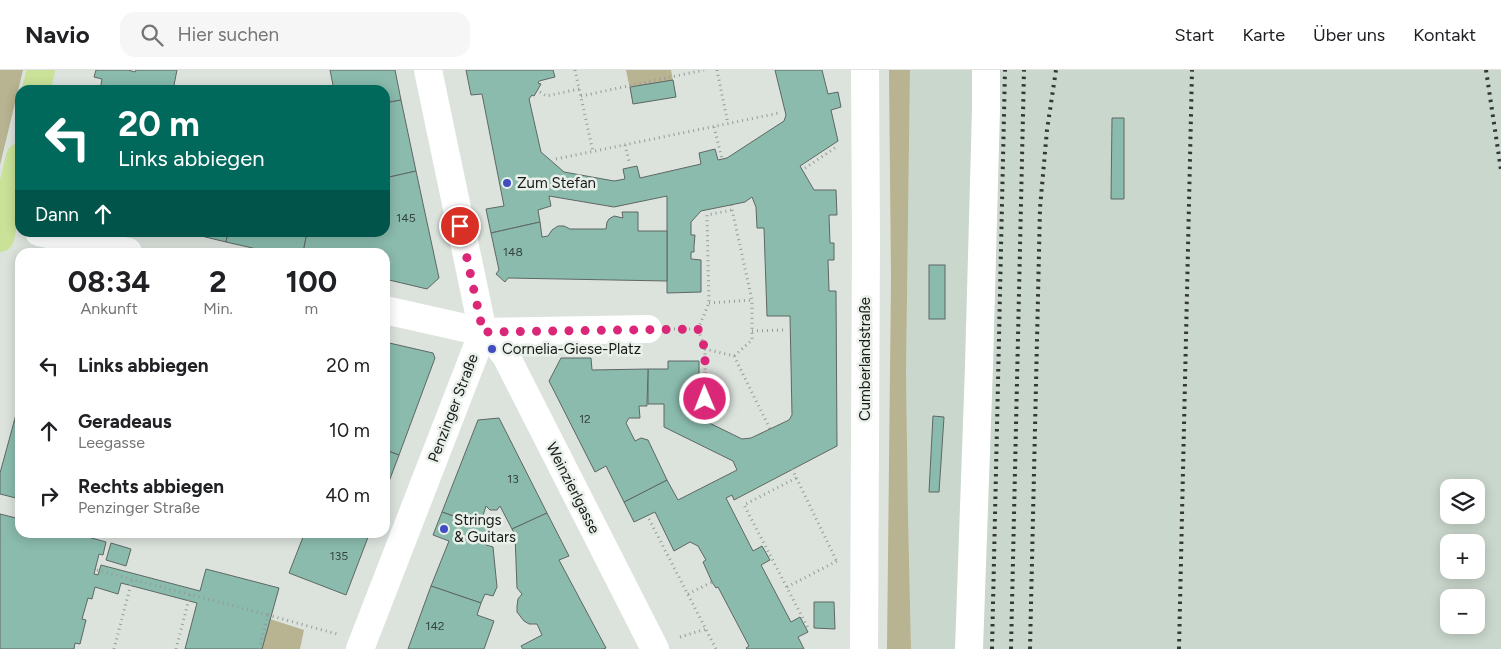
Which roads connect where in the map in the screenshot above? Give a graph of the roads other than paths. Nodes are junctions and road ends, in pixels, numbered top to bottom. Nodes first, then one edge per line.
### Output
1 (41, 70) edge
2 (428, 70) edge
3 (865, 70) edge
4 (986, 70) edge
5 (37, 85) edge
6 (15, 188) edge
7 (8, 231) edge
8 (61, 237) edge
9 (110, 248) edge
10 (390, 311) edge
11 (648, 329) road end
12 (483, 332) junction
13 (362, 645) edge
14 (655, 649) edge
15 (864, 649) edge
16 (969, 649) edge

1 - 5 main road
2 - 12 street
3 - 15 street, Cumberlandstraße
4 - 16 street
6 - 7 main road
8 - 9 street
10 - 12 street
11 - 12 street
12 - 13 street, Penzinger Straße
12 - 14 street, Weinzierlgasse

